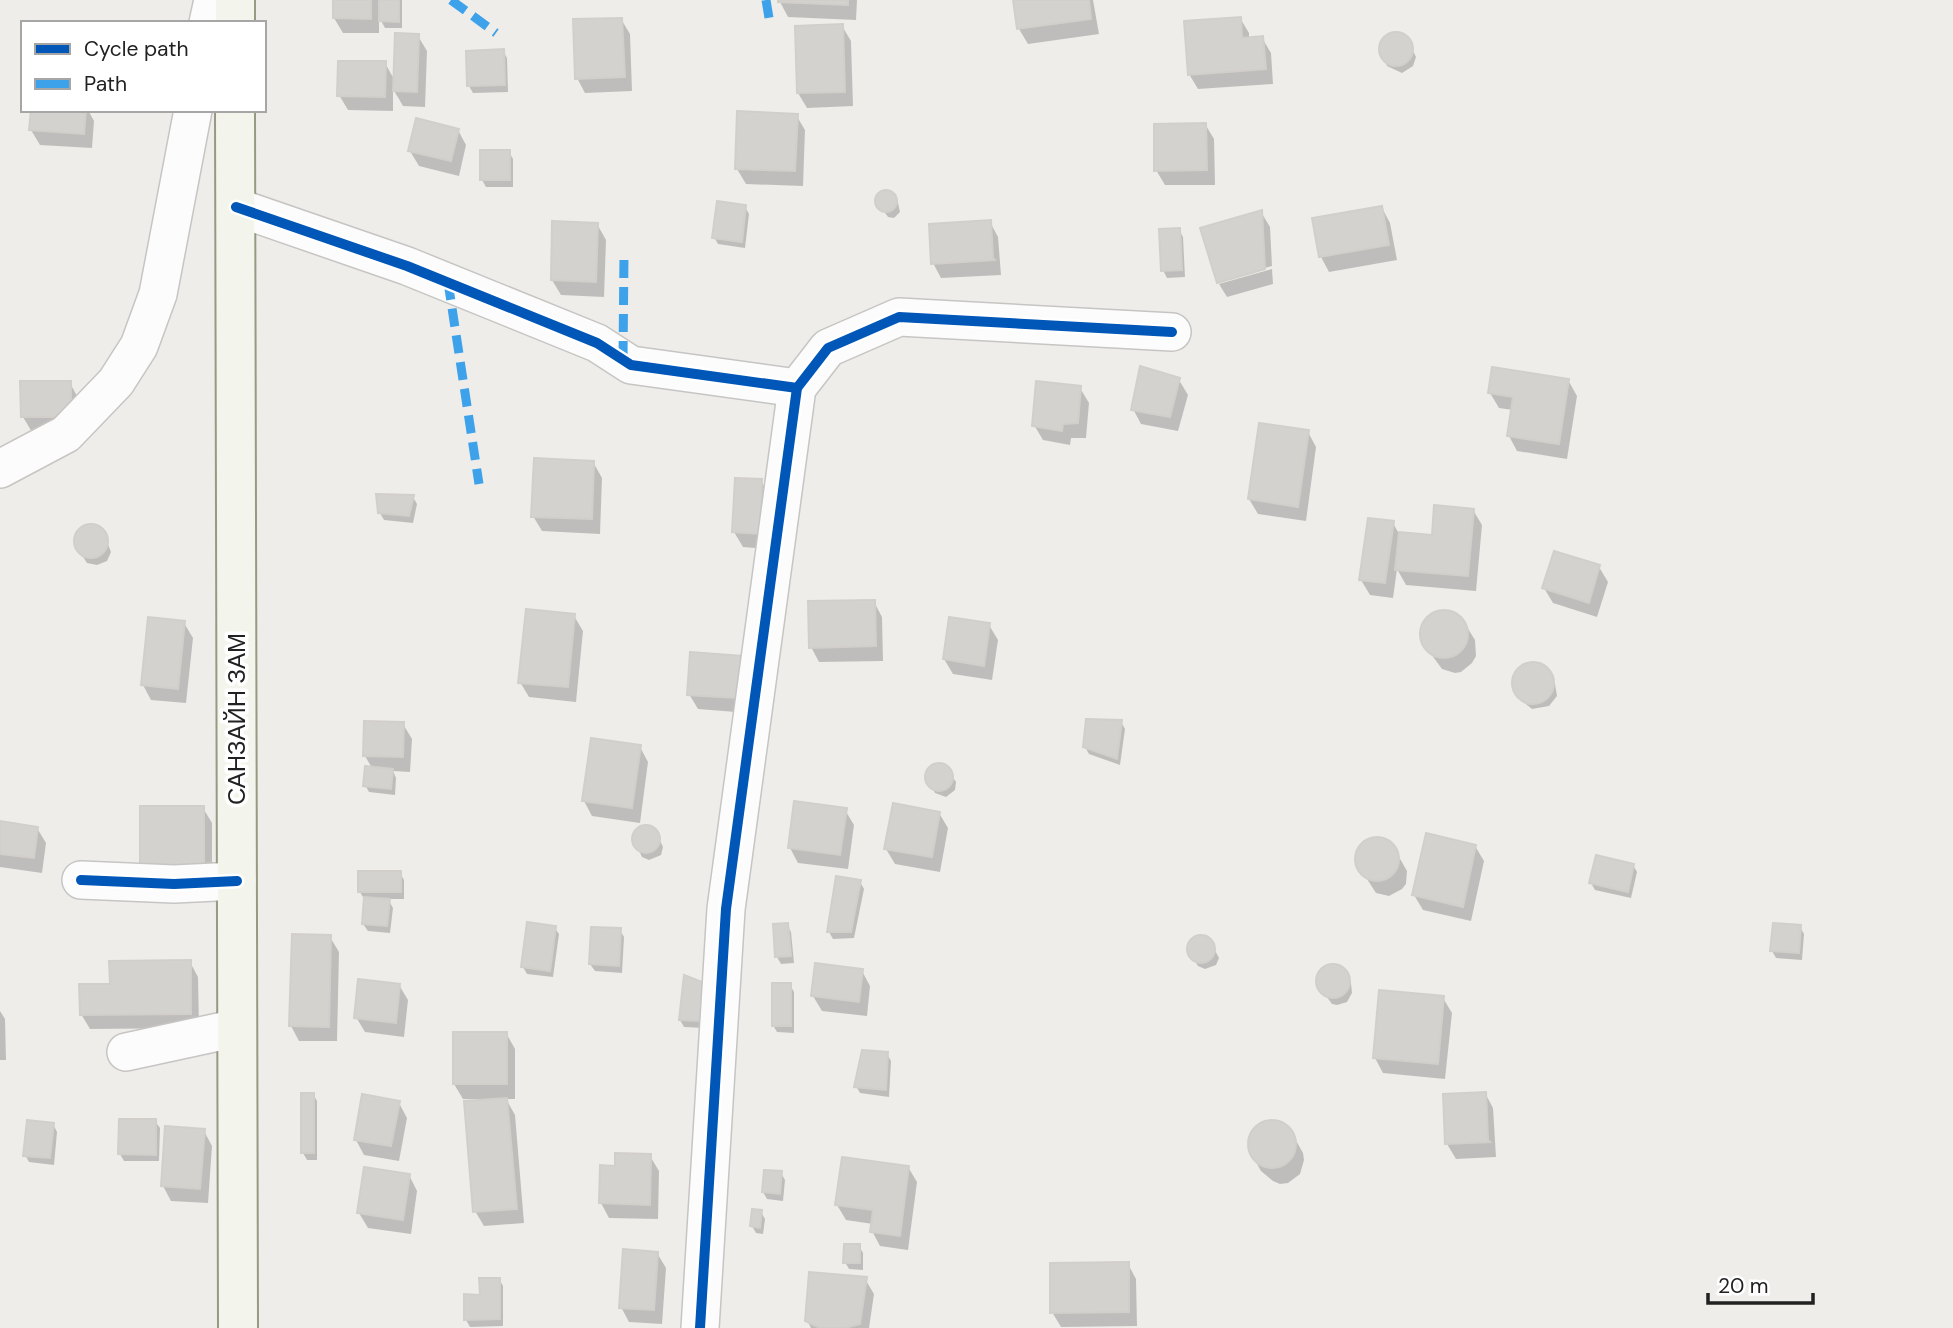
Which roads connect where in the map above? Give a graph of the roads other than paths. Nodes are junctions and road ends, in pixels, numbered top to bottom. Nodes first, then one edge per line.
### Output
1 (213, 0) edge
2 (235, 0) edge
3 (208, 21) edge
4 (235, 21) edge
5 (193, 112) edge
6 (235, 112) edge
7 (236, 207) junction
8 (1172, 332) dead end
9 (797, 388) junction
10 (0, 469) edge
11 (81, 880) dead end
12 (237, 881) junction
13 (237, 1028) junction
14 (126, 1052) dead end
15 (237, 1328) edge
16 (700, 1328) edge

1 - 3 street
2 - 4 main road
5 - 10 street
6 - 7 main road, САНЗАЙН ЗАМ
7 - 9 street
7 - 12 main road, САНЗАЙН ЗАМ
8 - 9 street
9 - 16 street
11 - 12 street
12 - 13 main road, САНЗАЙН ЗАМ
13 - 14 street
13 - 15 main road, САНЗАЙН ЗАМ

